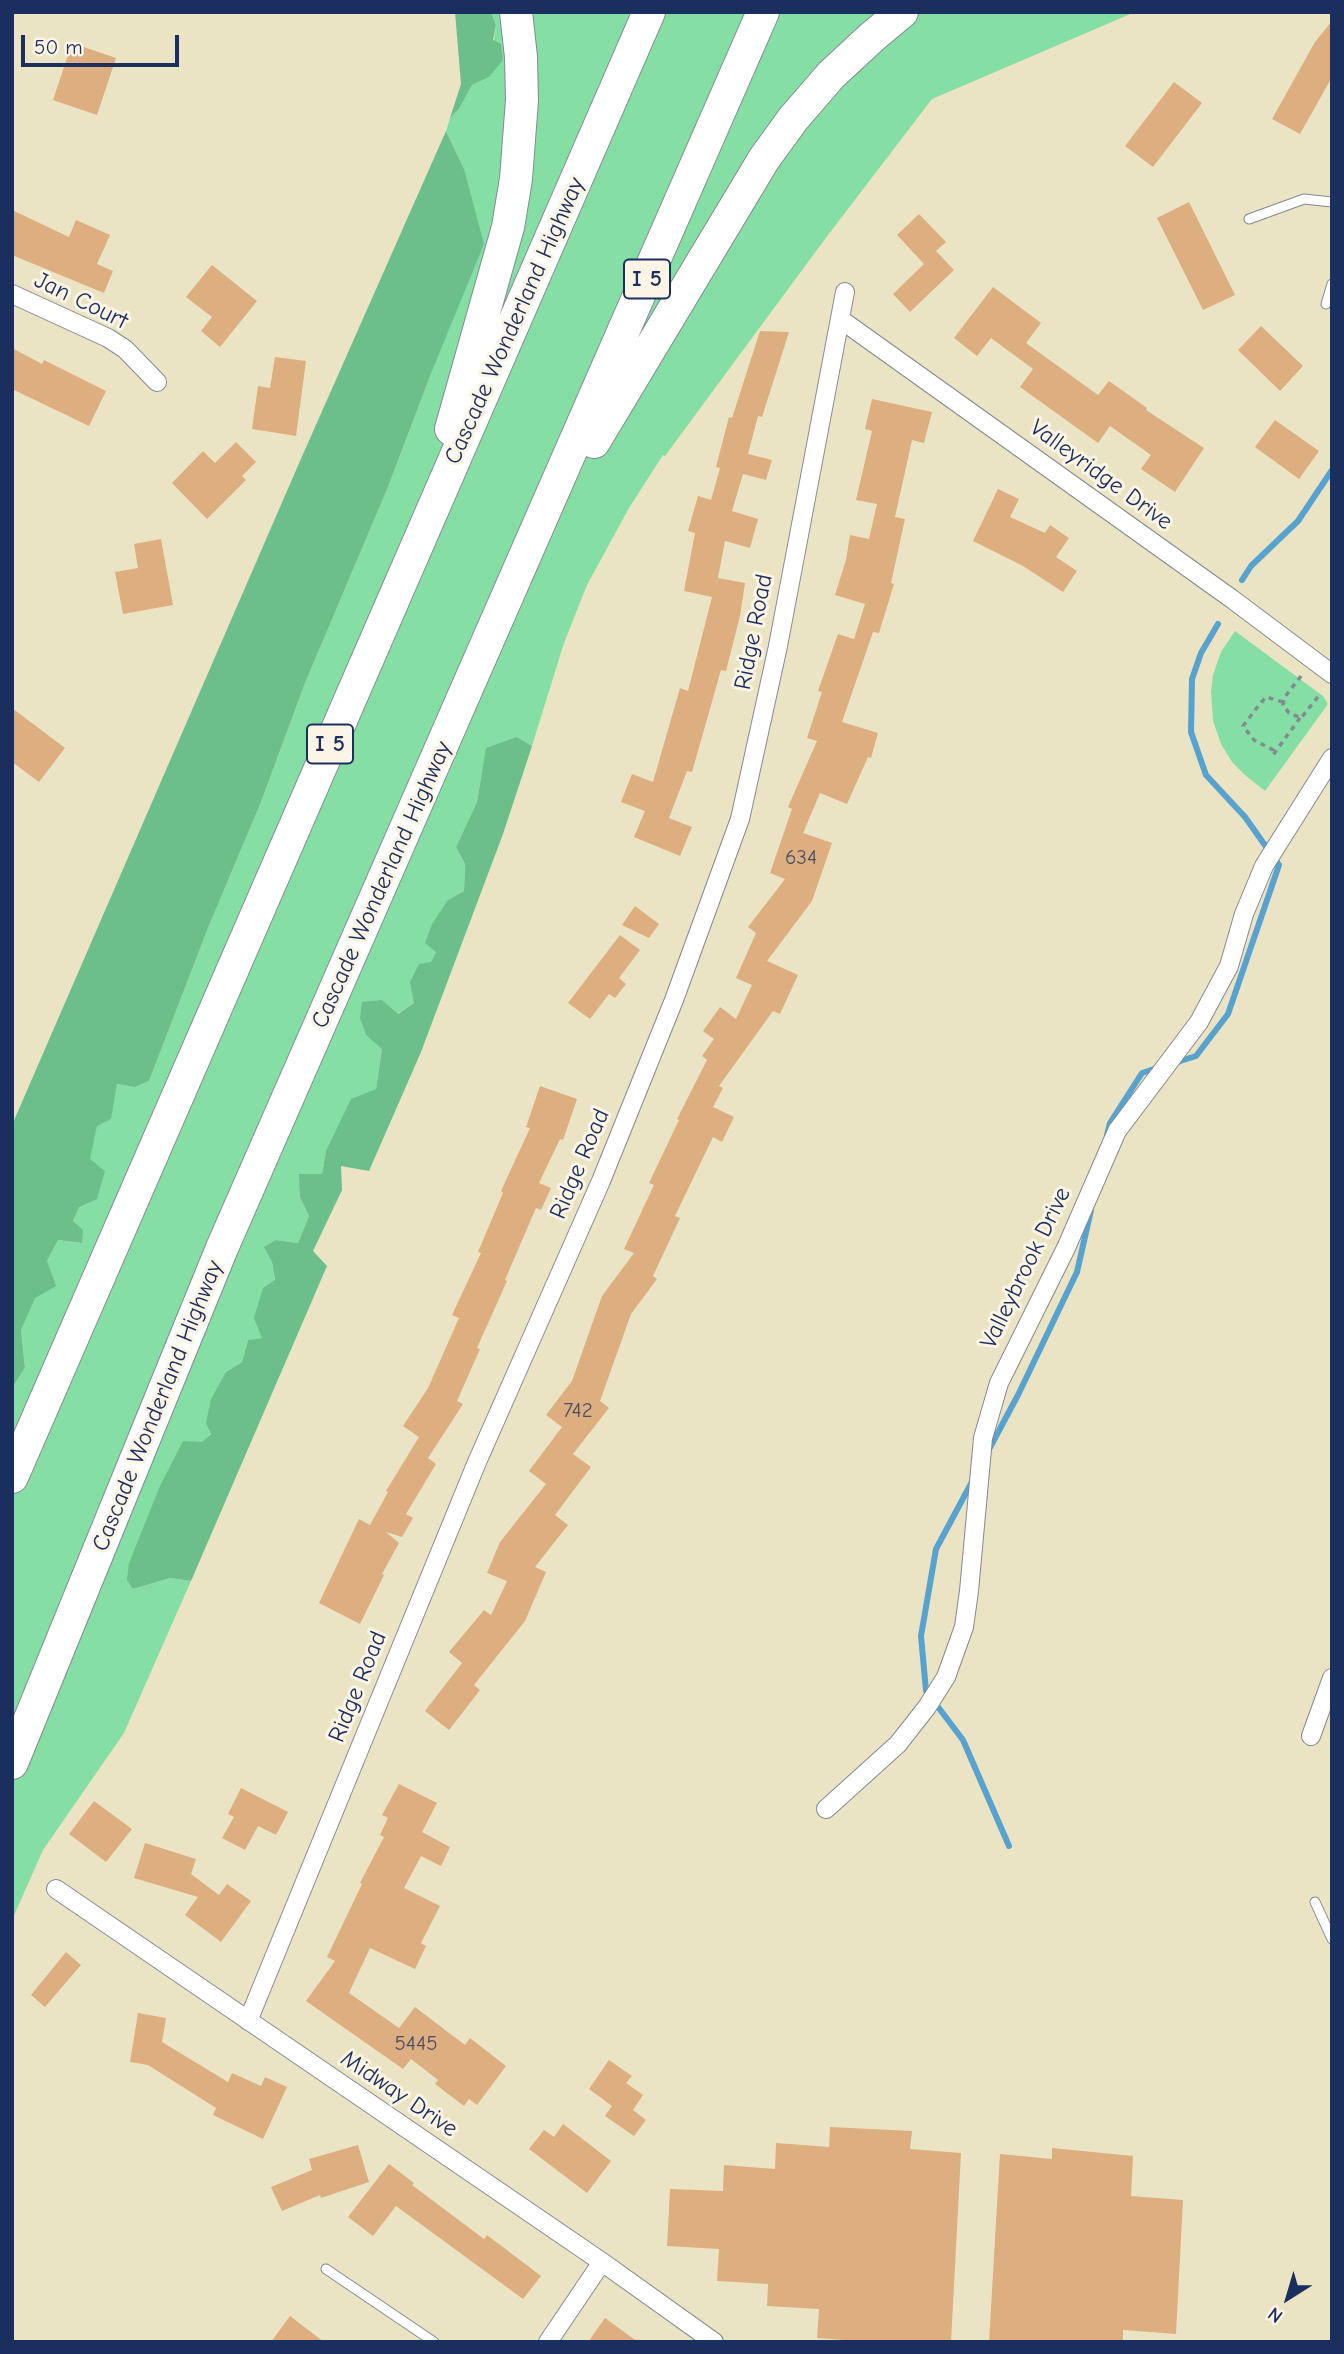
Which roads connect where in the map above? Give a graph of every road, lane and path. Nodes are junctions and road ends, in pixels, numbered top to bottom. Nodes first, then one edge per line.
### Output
1 (516, 12) edge
2 (649, 12) edge
3 (763, 12) edge
4 (902, 12) edge
5 (1332, 202) edge
6 (1249, 219) dead end
7 (1332, 284) edge
8 (845, 292) dead end
9 (12, 294) edge
10 (1326, 304) dead end
11 (840, 319) junction
12 (157, 382) dead end
13 (419, 540) junction
14 (531, 545) junction
15 (1332, 674) edge
16 (1301, 676) dead end
17 (1321, 692) dead end
18 (1283, 702) junction
19 (1300, 718) junction
20 (1332, 758) edge
21 (12, 1477) edge
22 (1332, 1678) edge
23 (1311, 1736) dead end
24 (12, 1763) edge
25 (826, 1809) dead end
26 (56, 1889) dead end
27 (1315, 1902) dead end
28 (1332, 1939) edge
29 (248, 2021) junction
30 (602, 2262) junction
31 (326, 2269) dead end
32 (434, 2342) edge
33 (548, 2342) edge
34 (714, 2342) edge

1 - 13 highway
2 - 13 highway, Cascade Wonderland Highway / I 5
3 - 14 highway, Cascade Wonderland Highway / I 5
4 - 14 highway
5 - 6 lane
7 - 10 lane
8 - 11 street, Ridge Road
9 - 12 street, Jan Court
11 - 15 street, Valleyridge Drive
11 - 29 street, Ridge Road
13 - 21 highway, Cascade Wonderland Highway / I 5
14 - 24 highway, Cascade Wonderland Highway / I 5
16 - 18 path
17 - 19 path
18 - 19 path
18 - 19 path
20 - 25 street, Valleybrook Drive
22 - 23 street
26 - 29 street, Midway Drive
27 - 28 lane
29 - 30 street, Midway Drive
30 - 33 street
30 - 34 street, Midway Drive
31 - 32 lane

